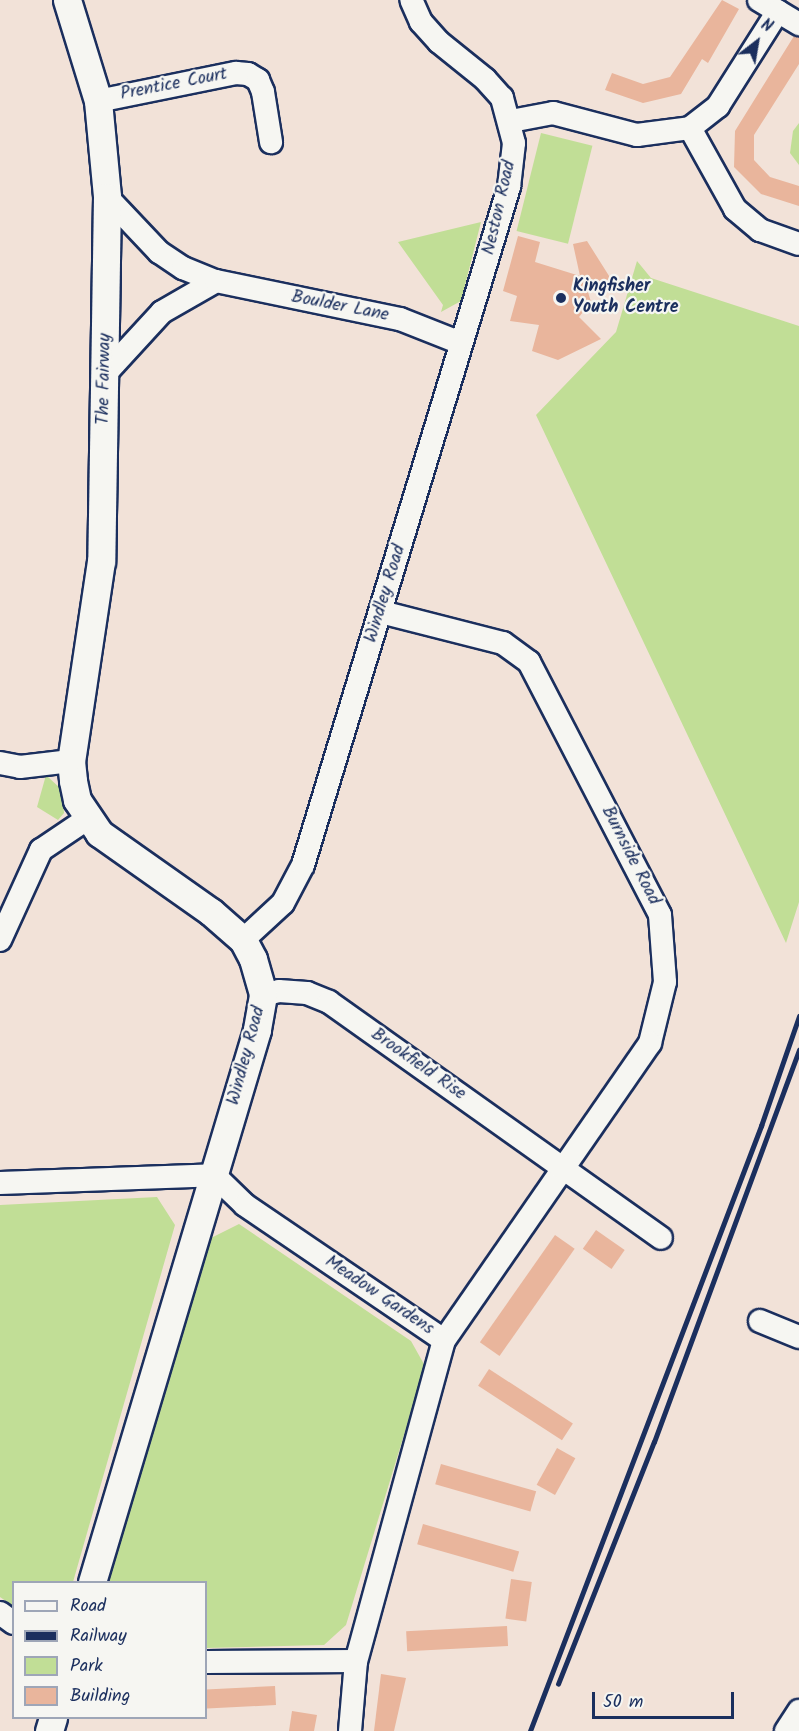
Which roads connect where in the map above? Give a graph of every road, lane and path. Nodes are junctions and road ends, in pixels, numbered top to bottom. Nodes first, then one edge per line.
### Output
1 (67, 0) edge
2 (411, 0) edge
3 (769, 6) edge
4 (799, 24) edge
5 (98, 101) junction
6 (511, 121) junction
7 (690, 128) junction
8 (271, 142) dead end
9 (107, 197) junction
10 (799, 244) edge
11 (216, 281) junction
12 (461, 344) junction
13 (105, 374) junction
14 (381, 612) junction
15 (71, 761) junction
16 (0, 763) edge
17 (87, 819) junction
18 (0, 940) edge
19 (243, 940) junction
20 (263, 996) junction
21 (562, 1167) junction
22 (214, 1175) junction
23 (0, 1183) edge
24 (661, 1238) dead end
25 (760, 1321) dead end
26 (799, 1337) edge
27 (444, 1340) junction
28 (92, 1581) edge
29 (356, 1661) junction
30 (207, 1662) edge
31 (799, 1711) edge
32 (350, 1731) edge
33 (786, 1731) edge

1 - 5 street, The Fairway
2 - 6 street, Neston Road
3 - 4 street
3 - 7 street
5 - 8 street, Prentice Court
5 - 9 street, The Fairway
6 - 7 street
6 - 12 street, Neston Road
7 - 10 street
9 - 11 street, Boulder Lane
9 - 13 street, The Fairway
11 - 12 street, Boulder Lane
11 - 13 street
12 - 14 street, Windley Road
13 - 15 street, The Fairway
14 - 19 street, Windley Road
14 - 21 street, Burnside Road
15 - 16 street
15 - 17 street
17 - 18 street
17 - 19 street
19 - 20 street, Windley Road
20 - 21 street, Brookfield Rise
20 - 22 street, Windley Road
21 - 24 street, Brookfield Rise
21 - 27 street, Burnside Road
22 - 23 street
22 - 27 street, Meadow Gardens
22 - 28 street, Windley Road
25 - 26 street
27 - 29 street, Meadow Gardens
29 - 30 street
29 - 32 street, Meadow Gardens
31 - 33 street

